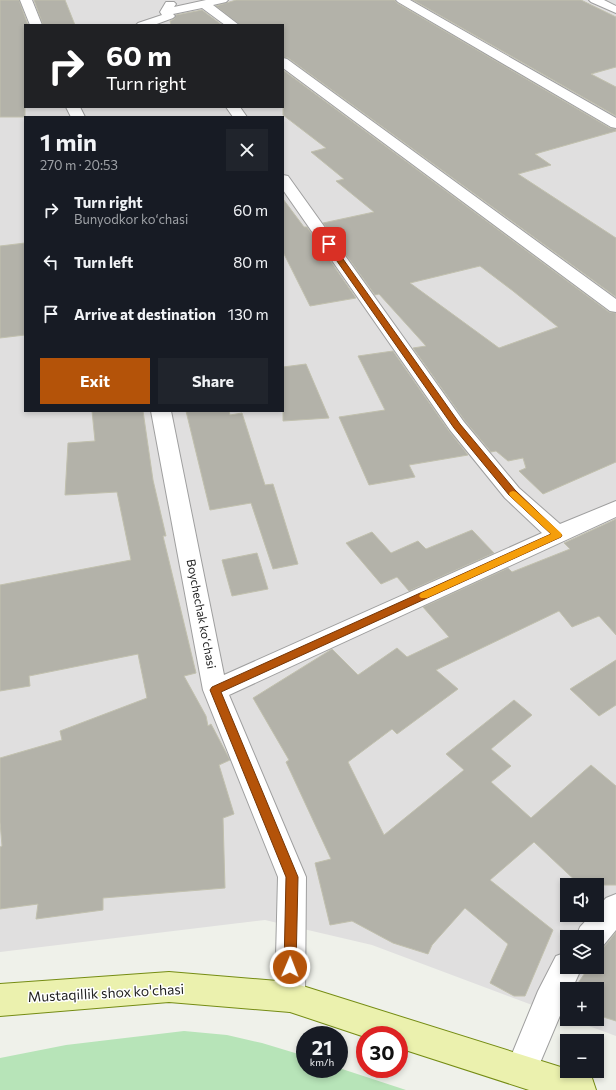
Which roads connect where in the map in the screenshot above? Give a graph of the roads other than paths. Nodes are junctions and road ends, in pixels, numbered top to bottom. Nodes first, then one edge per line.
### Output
1 (26, 0) edge
2 (173, 0) edge
3 (222, 0) edge
4 (402, 0) edge
5 (595, 0) edge
6 (204, 4) junction
7 (616, 10) edge
8 (170, 18) edge
9 (36, 24) edge
10 (146, 24) edge
11 (232, 24) edge
12 (284, 63) edge
13 (616, 124) edge
14 (284, 179) edge
15 (616, 307) edge
16 (161, 412) edge
17 (616, 508) edge
18 (558, 535) junction
19 (216, 690) junction
20 (616, 908) edge
21 (597, 930) edge
22 (563, 974) edge
23 (290, 997) junction
24 (0, 1000) edge
25 (520, 1071) junction
26 (580, 1090) edge

1 - 9 street
2 - 8 street
3 - 6 street
4 - 13 street
5 - 7 street
6 - 8 street
6 - 11 street
8 - 10 street
12 - 15 street
14 - 18 street
16 - 19 street, Boychechak koʻchasi
17 - 18 street
18 - 19 street
19 - 23 street, Boychechak koʻchasi
20 - 21 street
22 - 25 street
23 - 24 main road, Mustaqillik shox ko'chasi
23 - 25 main road, Mustaqillik shox ko'chasi
25 - 26 main road, Mustaqillik shox ko'chasi

